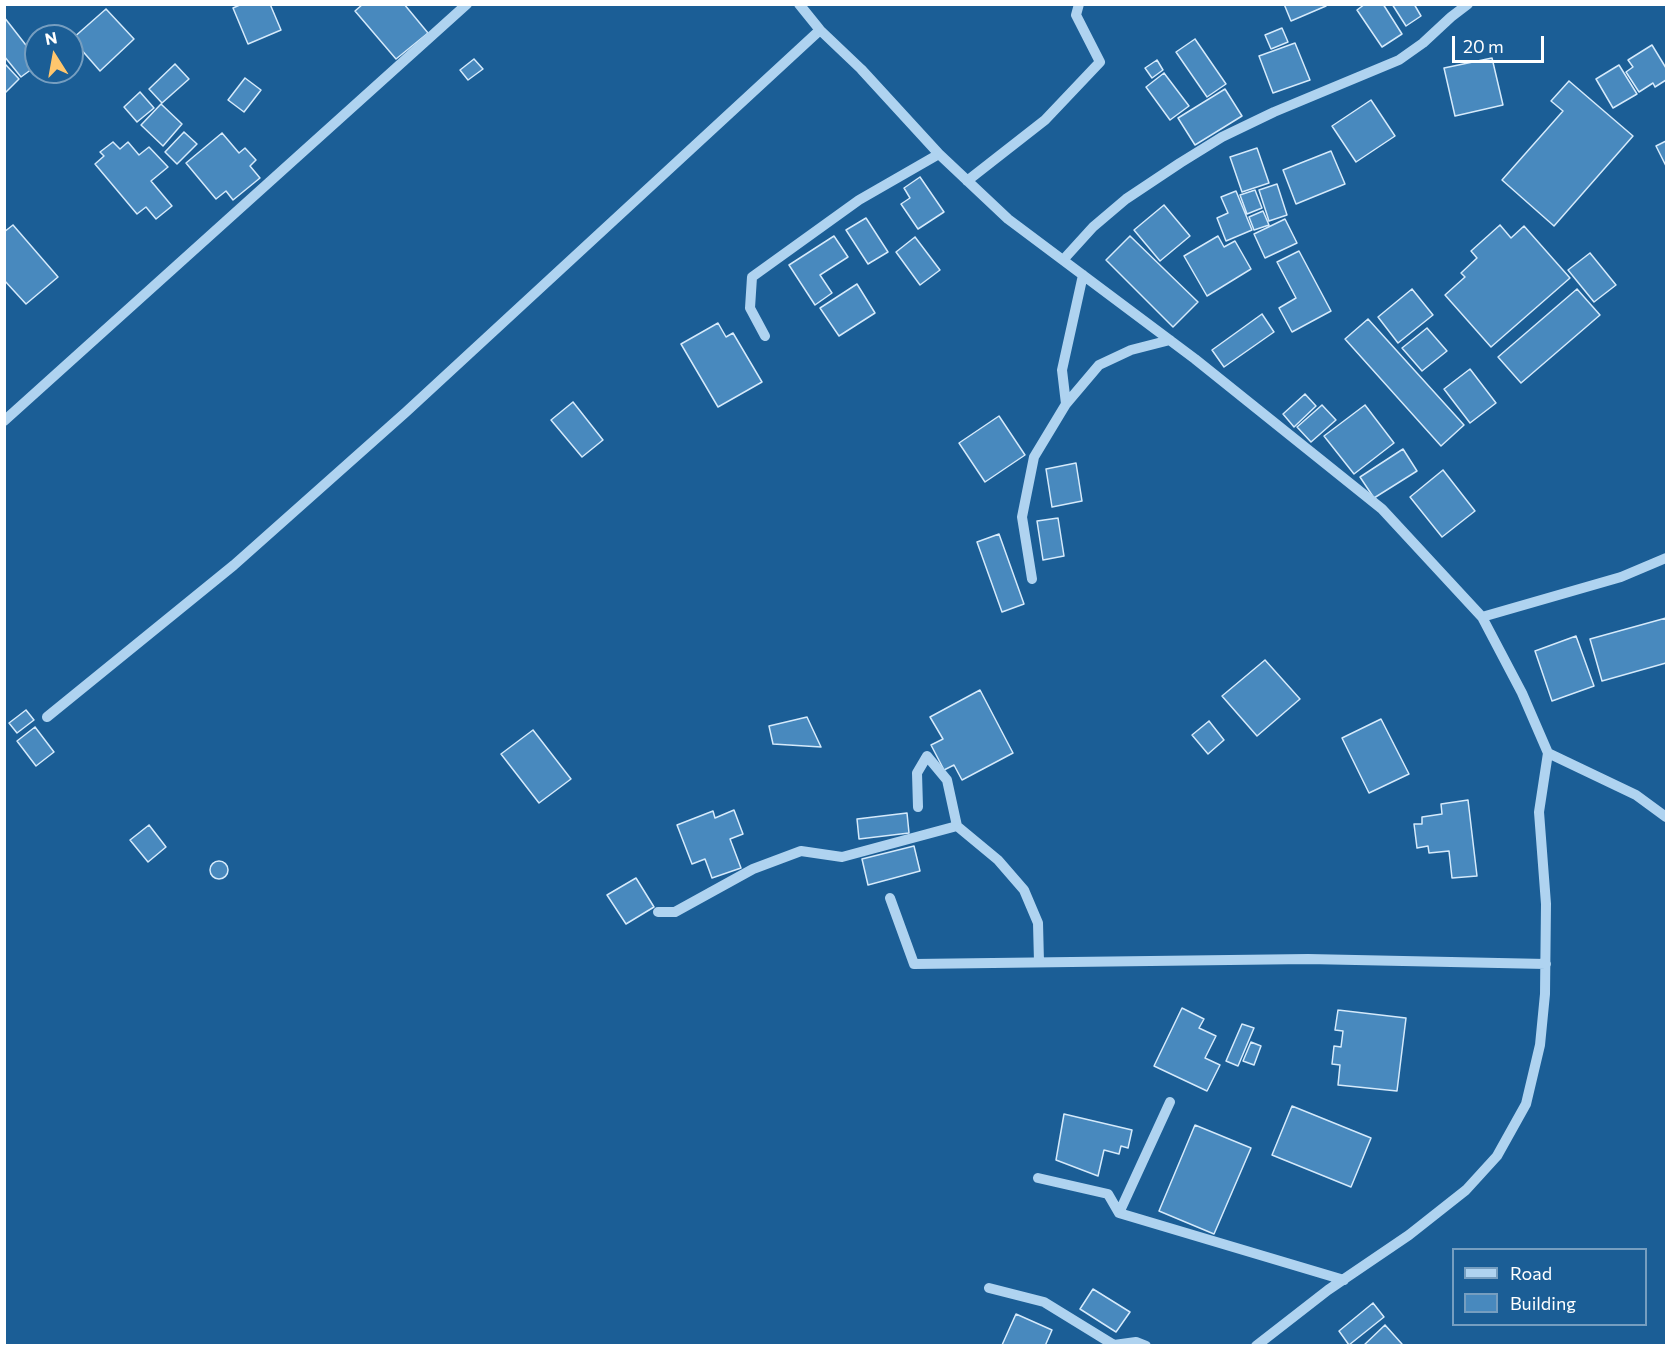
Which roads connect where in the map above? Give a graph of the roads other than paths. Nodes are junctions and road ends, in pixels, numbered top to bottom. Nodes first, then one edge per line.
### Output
1 (467, 4) edge
2 (799, 4) edge
3 (1079, 4) edge
4 (1468, 4) edge
5 (820, 30) junction
6 (939, 154) junction
7 (967, 181) junction
8 (1063, 260) junction
9 (1083, 275) junction
10 (765, 336) dead end
11 (1170, 340) junction
12 (1066, 404) junction
13 (4, 421) edge
14 (1666, 558) edge
15 (1032, 579) dead end
16 (1482, 617) junction
17 (47, 717) dead end
18 (1548, 753) junction
19 (918, 807) dead end
20 (1666, 817) edge
21 (957, 826) junction
22 (890, 898) dead end
23 (658, 912) dead end
24 (1039, 962) junction
25 (1546, 964) junction
26 (1170, 1102) dead end
27 (1038, 1178) dead end
28 (1119, 1213) junction
29 (1344, 1280) junction
30 (989, 1288) dead end
31 (1146, 1346) edge
32 (1256, 1346) edge

1 - 13 street
2 - 5 street
3 - 7 street
4 - 8 street
5 - 6 street
5 - 17 street
6 - 7 street
6 - 10 street
7 - 8 street
8 - 9 street
9 - 11 street
9 - 12 street
11 - 12 street
11 - 16 street
12 - 15 street
14 - 16 street
16 - 18 street
18 - 20 street
18 - 25 street
19 - 21 street
21 - 23 street
21 - 24 street
22 - 24 street
24 - 25 street
25 - 29 street
26 - 28 street
27 - 28 street
28 - 29 street
29 - 32 street
30 - 31 street

